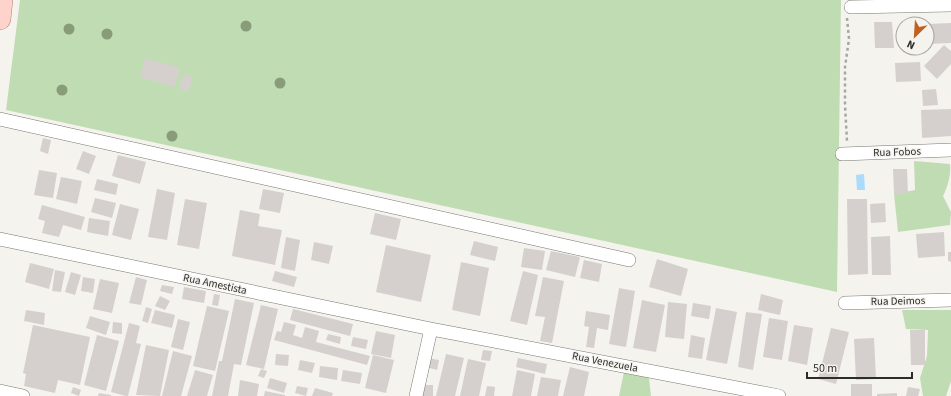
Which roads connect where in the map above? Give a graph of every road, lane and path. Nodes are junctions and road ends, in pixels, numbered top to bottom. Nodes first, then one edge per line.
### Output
1 (2, 0) edge
2 (951, 4) edge
3 (851, 7) joint
4 (0, 19) edge
5 (0, 119) edge
6 (951, 150) edge
7 (845, 154) joint
8 (0, 239) edge
9 (629, 260) dead end
10 (951, 300) edge
11 (845, 303) dead end
12 (431, 329) junction
13 (0, 391) edge
14 (23, 396) edge
15 (416, 396) edge
16 (779, 396) edge

1 - 4 main road
2 - 3 street
3 - 7 path
5 - 9 street
6 - 7 street, Rua Fobos
8 - 12 street, Rua Amestista
10 - 11 street, Rua Deimos
12 - 15 street
12 - 16 street, Rua Venezuela
13 - 14 street

